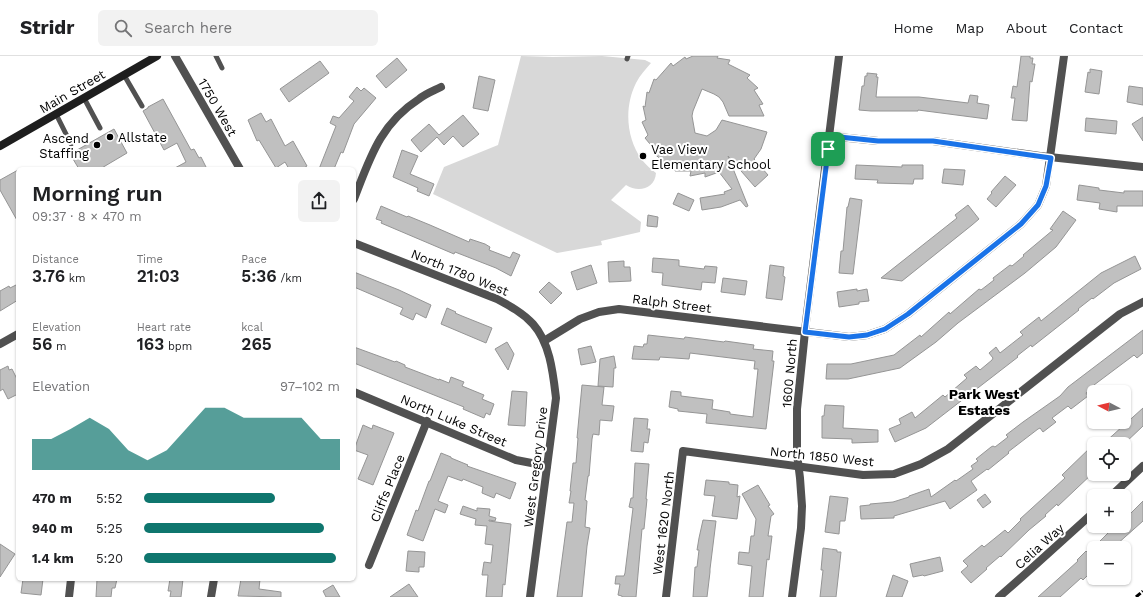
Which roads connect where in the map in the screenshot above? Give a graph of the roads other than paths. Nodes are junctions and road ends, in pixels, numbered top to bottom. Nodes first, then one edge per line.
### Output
1 (156, 56) edge
2 (176, 56) edge
3 (216, 56) edge
4 (839, 56) edge
5 (1064, 56) edge
6 (222, 68) dead end
7 (124, 75) junction
8 (441, 87) dead end
9 (84, 98) junction
10 (142, 106) dead end
11 (56, 114) junction
12 (100, 128) dead end
13 (830, 136) junction
14 (71, 144) dead end
15 (0, 146) edge
16 (1051, 158) junction
17 (239, 167) edge
18 (1143, 167) edge
19 (356, 194) edge
20 (356, 244) edge
21 (1143, 302) edge
22 (805, 332) junction
23 (16, 335) edge
24 (544, 341) junction
25 (0, 344) edge
26 (356, 393) edge
27 (427, 421) junction
28 (683, 451) joint
29 (547, 466) junction
30 (798, 466) junction
31 (1143, 466) edge
32 (1118, 489) edge
33 (1087, 518) edge
34 (369, 565) dead end
35 (71, 581) edge
36 (214, 581) edge
37 (68, 597) edge
38 (212, 597) edge
39 (530, 597) edge
40 (666, 597) edge
41 (792, 597) edge
42 (999, 597) edge

1 - 7 main road, Main Street
2 - 17 street, 1750 West
3 - 6 lane
4 - 13 street, 1600 North
5 - 16 street, Ralph Street
7 - 9 main road, Main Street
7 - 10 lane
8 - 19 street
9 - 11 main road, Main Street
9 - 12 lane
11 - 14 lane
11 - 15 main road, Main Street
13 - 16 street
13 - 22 street, 1600 North
16 - 18 street
16 - 22 street, Ralph Street
20 - 24 street, North 1780 West
21 - 30 street, North 1850 West
22 - 24 street, Ralph Street
22 - 30 street, 1600 North
23 - 25 street
24 - 29 street, West Gregory Drive
26 - 27 street, North Luke Street
27 - 29 street, North Luke Street
27 - 34 street, Cliffs Place
28 - 30 street, North 1850 West
28 - 40 street, West 1620 North
29 - 39 street, West Gregory Drive
30 - 41 street, 1600 North
31 - 32 street
33 - 42 street, Celia Way
35 - 37 street
36 - 38 street

